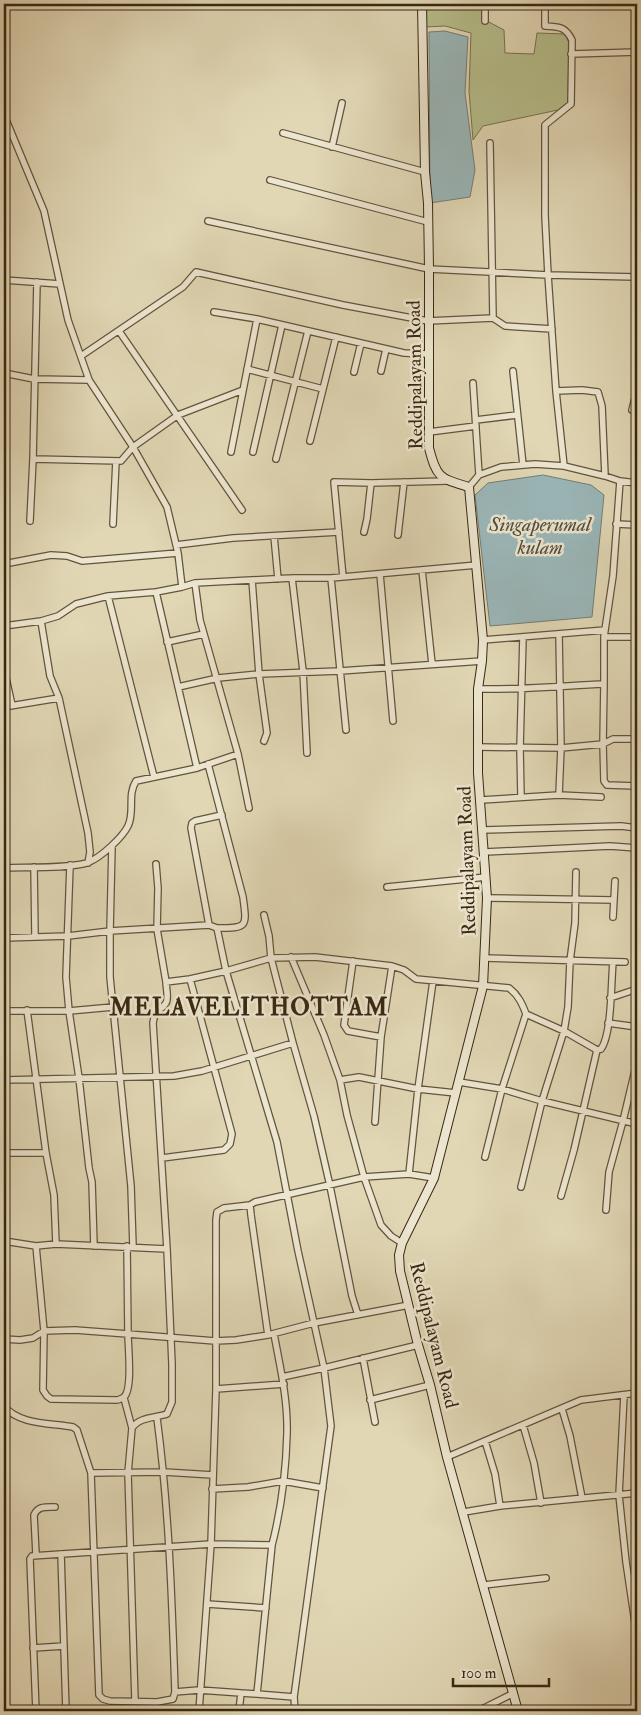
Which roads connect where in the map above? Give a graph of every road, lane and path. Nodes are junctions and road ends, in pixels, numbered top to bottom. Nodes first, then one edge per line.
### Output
1 (372, 4) edge
2 (422, 4) edge
3 (485, 4) edge
4 (544, 4) edge
5 (636, 4) edge
6 (364, 5) edge
7 (485, 21) dead end
8 (637, 52) edge
9 (572, 54) junction
10 (637, 80) edge
11 (342, 103) dead end
12 (4, 115) edge
13 (283, 133) dead end
14 (490, 143) dead end
15 (332, 146) junction
16 (425, 172) junction
17 (270, 180) dead end
18 (208, 221) dead end
19 (428, 222) junction
20 (429, 269) junction
21 (492, 272) junction
22 (548, 275) junction
23 (637, 277) edge
24 (4, 280) edge
25 (38, 282) junction
26 (60, 284) junction
27 (214, 312) dead end
28 (493, 318) junction
29 (257, 319) junction
30 (428, 321) junction
31 (282, 325) junction
32 (552, 329) junction
33 (119, 331) junction
34 (308, 331) junction
35 (336, 337) junction
36 (360, 343) junction
37 (386, 349) junction
38 (428, 354) junction
39 (81, 356) junction
40 (247, 370) junction
41 (381, 371) dead end
42 (513, 371) dead end
43 (354, 372) dead end
44 (4, 373) edge
45 (271, 374) junction
46 (34, 379) junction
47 (89, 380) junction
48 (296, 381) junction
49 (474, 383) dead end
50 (323, 389) junction
51 (243, 390) junction
52 (637, 390) edge
53 (556, 391) junction
54 (632, 410) dead end
55 (178, 415) junction
56 (517, 415) junction
57 (476, 423) junction
58 (429, 432) junction
59 (310, 441) dead end
60 (133, 447) junction
61 (231, 452) dead end
62 (253, 452) dead end
63 (276, 459) dead end
64 (32, 460) junction
65 (116, 461) junction
66 (523, 465) junction
67 (564, 466) junction
68 (479, 474) junction
69 (605, 476) junction
70 (447, 480) junction
71 (620, 481) junction
72 (404, 482) junction
73 (371, 483) junction
74 (637, 483) edge
75 (469, 487) junction
76 (242, 510) dead end
77 (30, 521) dead end
78 (113, 524) dead end
79 (616, 524) junction
80 (637, 525) edge
81 (338, 532) junction
82 (364, 532) dead end
83 (398, 535) dead end
84 (274, 536) junction
85 (176, 545) junction
86 (178, 553) junction
87 (4, 564) edge
88 (477, 565) junction
89 (422, 570) junction
90 (380, 574) junction
91 (343, 577) junction
92 (278, 578) junction
93 (292, 578) junction
94 (331, 578) junction
95 (252, 580) junction
96 (194, 583) junction
97 (182, 587) junction
98 (156, 592) junction
99 (108, 596) junction
100 (41, 621) junction
101 (4, 626) edge
102 (604, 630) junction
103 (204, 634) junction
104 (559, 634) junction
105 (523, 637) junction
106 (604, 637) junction
107 (637, 637) edge
108 (483, 640) junction
109 (167, 642) junction
110 (482, 661) junction
111 (432, 664) junction
112 (387, 667) junction
113 (4, 669) edge
114 (303, 671) junction
115 (340, 671) junction
116 (259, 674) junction
117 (218, 678) junction
118 (604, 684) junction
119 (559, 686) junction
120 (178, 687) junction
121 (478, 689) junction
122 (521, 690) junction
123 (59, 698) junction
124 (12, 705) junction
125 (4, 707) edge
126 (393, 721) dead end
127 (346, 730) dead end
128 (637, 739) edge
129 (264, 741) dead end
130 (603, 744) junction
131 (478, 747) junction
132 (520, 748) junction
133 (561, 748) junction
134 (308, 753) dead end
135 (238, 754) junction
136 (208, 764) junction
137 (197, 768) junction
138 (154, 777) junction
139 (637, 786) edge
140 (559, 795) junction
141 (521, 797) junction
142 (601, 797) dead end
143 (481, 800) junction
144 (249, 808) dead end
145 (222, 815) junction
146 (637, 828) edge
147 (483, 830) junction
148 (112, 846) junction
149 (637, 848) edge
150 (485, 852) junction
151 (88, 862) junction
152 (156, 864) dead end
153 (70, 865) junction
154 (34, 867) junction
155 (4, 868) edge
156 (576, 872) dead end
157 (486, 877) junction
158 (615, 881) dead end
159 (387, 887) dead end
160 (487, 898) junction
161 (575, 899) junction
162 (614, 900) junction
163 (264, 915) dead end
164 (613, 917) dead end
165 (209, 925) junction
166 (217, 928) junction
167 (157, 929) junction
168 (110, 931) junction
169 (35, 936) junction
170 (68, 936) junction
171 (4, 938) edge
172 (272, 958) junction
173 (291, 958) junction
174 (485, 958) junction
175 (353, 961) junction
176 (570, 961) junction
177 (613, 962) junction
178 (625, 962) dead end
179 (392, 966) junction
180 (226, 971) junction
181 (190, 979) junction
182 (166, 982) junction
183 (433, 982) junction
184 (483, 986) junction
185 (637, 989) edge
186 (610, 998) junction
187 (114, 1007) junction
188 (4, 1010) edge
189 (27, 1010) junction
190 (69, 1011) junction
191 (526, 1014) junction
192 (608, 1023) junction
193 (637, 1027) edge
194 (564, 1031) junction
195 (381, 1037) junction
196 (293, 1043) junction
197 (597, 1050) junction
198 (252, 1056) junction
199 (637, 1062) edge
200 (214, 1067) junction
201 (157, 1077) junction
202 (79, 1078) junction
203 (120, 1078) junction
204 (37, 1079) junction
205 (4, 1080) edge
206 (340, 1080) junction
207 (378, 1080) junction
208 (459, 1082) junction
209 (418, 1089) junction
210 (502, 1089) junction
211 (456, 1093) junction
212 (542, 1101) junction
213 (583, 1111) junction
214 (623, 1121) junction
215 (375, 1122) dead end
216 (637, 1124) edge
217 (46, 1153) junction
218 (4, 1154) edge
219 (485, 1157) dead end
220 (162, 1158) junction
221 (409, 1174) junction
222 (364, 1177) junction
223 (434, 1178) junction
224 (330, 1186) junction
225 (522, 1187) dead end
226 (288, 1194) junction
227 (561, 1196) dead end
228 (250, 1205) junction
229 (606, 1210) dead end
230 (4, 1241) edge
231 (402, 1243) junction
232 (56, 1244) junction
233 (36, 1246) junction
234 (94, 1246) junction
235 (130, 1246) junction
236 (167, 1249) junction
237 (409, 1305) junction
238 (358, 1315) junction
239 (314, 1323) junction
240 (44, 1332) junction
241 (128, 1334) junction
242 (271, 1335) junction
243 (4, 1339) edge
244 (170, 1339) junction
245 (215, 1341) junction
246 (418, 1344) junction
247 (363, 1358) junction
248 (324, 1368) junction
249 (282, 1377) junction
250 (284, 1384) junction
251 (430, 1385) junction
252 (216, 1389) junction
253 (637, 1393) edge
254 (624, 1395) junction
255 (124, 1398) junction
256 (370, 1400) junction
257 (4, 1406) edge
258 (562, 1409) junction
259 (157, 1418) junction
260 (375, 1422) dead end
261 (523, 1425) junction
262 (132, 1428) junction
263 (485, 1441) junction
264 (447, 1457) junction
265 (164, 1472) junction
266 (91, 1473) junction
267 (128, 1473) junction
268 (213, 1475) junction
269 (283, 1481) junction
270 (323, 1488) junction
271 (212, 1489) junction
272 (637, 1493) edge
273 (619, 1495) junction
274 (582, 1498) junction
275 (541, 1503) junction
276 (500, 1506) junction
277 (54, 1507) dead end
278 (464, 1512) junction
279 (211, 1544) junction
280 (272, 1545) junction
281 (170, 1547) junction
282 (131, 1550) junction
283 (93, 1552) junction
284 (36, 1554) junction
285 (61, 1554) junction
286 (546, 1578) dead end
287 (484, 1585) junction
288 (207, 1604) junction
289 (266, 1608) junction
290 (636, 1636) edge
291 (64, 1646) junction
292 (33, 1648) junction
293 (199, 1690) junction
294 (175, 1692) junction
295 (241, 1693) junction
296 (514, 1693) junction
297 (257, 1694) junction
298 (294, 1697) junction
299 (135, 1701) junction
300 (157, 1702) junction
301 (36, 1711) edge
302 (66, 1711) edge
303 (158, 1711) edge
304 (199, 1711) edge
305 (239, 1711) edge
306 (295, 1711) edge
307 (478, 1711) edge
308 (518, 1711) edge

1 - 6 street
2 - 16 main road, Reddipalayam Road
3 - 7 street
4 - 9 street
5 - 8 street
8 - 9 street
8 - 10 street
9 - 22 street
11 - 15 street
12 - 26 street
13 - 15 street
14 - 21 street
15 - 16 street
16 - 19 main road, Reddipalayam Road
17 - 19 street
18 - 20 street
19 - 20 main road, Reddipalayam Road
20 - 21 street
20 - 30 main road, Reddipalayam Road
21 - 22 street
21 - 28 street
22 - 23 street
22 - 32 street
24 - 25 street
25 - 26 street
25 - 46 street
26 - 39 street
27 - 29 street
28 - 30 street
28 - 32 street
29 - 31 street
29 - 40 street
30 - 33 street
30 - 38 main road, Reddipalayam Road
31 - 34 street
31 - 45 street
32 - 53 street
33 - 39 street
33 - 55 street
34 - 35 street
34 - 48 street
35 - 36 street
35 - 50 street
36 - 37 street
36 - 43 street
37 - 38 street
37 - 41 street
38 - 58 main road, Reddipalayam Road
39 - 47 street
40 - 45 street
40 - 51 street
42 - 56 street
44 - 46 street
45 - 48 street
45 - 62 street
46 - 47 street
46 - 64 street
47 - 60 street
48 - 50 street
48 - 63 street
49 - 57 street
50 - 59 street
51 - 55 street
51 - 61 street
52 - 54 street
53 - 67 street
53 - 69 street
55 - 60 street
55 - 76 street
56 - 57 street
56 - 66 street
57 - 58 street
57 - 68 street
58 - 70 main road, Reddipalayam Road
60 - 65 street
60 - 85 street
64 - 65 street
64 - 77 street
65 - 78 street
66 - 67 street
66 - 68 street
67 - 69 street
68 - 75 street
69 - 71 street
70 - 72 street
70 - 75 main road
71 - 74 street
71 - 79 street
72 - 73 street
72 - 83 street
73 - 81 street
73 - 82 street
75 - 88 main road, Reddipalayam Road
79 - 80 street
79 - 102 street
81 - 84 street
81 - 91 street
84 - 85 street
84 - 92 street
85 - 86 street
86 - 87 street
86 - 97 street
88 - 89 street
88 - 108 main road, Reddipalayam Road
89 - 90 street
89 - 111 street
90 - 91 street
90 - 112 street
91 - 94 street
92 - 93 street
92 - 95 street
93 - 94 street
93 - 114 street
94 - 115 street
95 - 96 street
95 - 116 street
96 - 97 street
96 - 103 street
97 - 98 street
98 - 99 street
98 - 109 street
99 - 100 street
99 - 138 street
100 - 101 street
100 - 123 street
102 - 104 street
102 - 106 street
103 - 109 street
103 - 117 street
104 - 105 street
104 - 119 street
105 - 108 street
105 - 122 street
106 - 107 street
106 - 118 street
108 - 110 main road, Reddipalayam Road
109 - 120 street
110 - 111 street
110 - 121 main road, Reddipalayam Road
111 - 112 street
112 - 115 street
112 - 126 street
113 - 124 street
114 - 115 street
114 - 116 street
114 - 134 street
115 - 127 street
116 - 117 street
116 - 129 street
117 - 120 street
117 - 135 street
118 - 119 street
118 - 130 street
119 - 122 street
119 - 133 street
120 - 137 street
121 - 122 street
121 - 131 main road, Reddipalayam Road
122 - 132 street
123 - 124 street
123 - 151 street
124 - 125 street
128 - 130 street
130 - 133 street
130 - 139 street
131 - 132 street
131 - 143 main road, Reddipalayam Road
132 - 133 street
132 - 141 street
133 - 140 street
135 - 136 street
135 - 144 street
136 - 137 street
136 - 145 street
137 - 138 street
138 - 148 street
140 - 141 street
140 - 142 street
141 - 143 street
143 - 147 main road, Reddipalayam Road
145 - 165 street
145 - 166 street
146 - 147 street
147 - 150 main road, Reddipalayam Road
148 - 151 street
148 - 168 street
149 - 150 street
150 - 157 main road, Reddipalayam Road
151 - 153 street
152 - 167 street
153 - 154 street
153 - 170 street
154 - 155 street
154 - 169 street
156 - 161 street
157 - 159 street
157 - 160 main road, Reddipalayam Road
158 - 162 street
160 - 161 street
160 - 174 main road, Reddipalayam Road
161 - 162 street
161 - 176 street
162 - 164 street
163 - 172 street
165 - 166 street
165 - 167 street
166 - 180 street
167 - 168 street
167 - 182 street
168 - 170 street
168 - 187 street
169 - 170 street
169 - 171 street
170 - 190 street
172 - 173 street
172 - 180 street
172 - 196 street
173 - 175 street
173 - 206 street
174 - 176 street
174 - 184 main road, Reddipalayam Road
175 - 179 street
175 - 195 street
176 - 177 street
176 - 194 street
177 - 178 street
177 - 186 street
179 - 183 street
179 - 195 street
180 - 181 street
180 - 198 street
181 - 182 street
181 - 200 street
182 - 201 street
183 - 184 street
183 - 209 street
184 - 191 street
184 - 208 main road, Reddipalayam Road
185 - 186 street
186 - 192 street
187 - 190 street
187 - 203 street
188 - 189 street
189 - 190 street
189 - 204 street
190 - 202 street
191 - 194 street
191 - 210 street
192 - 193 street
192 - 197 street
194 - 197 street
194 - 212 street
195 - 207 street
196 - 198 street
196 - 224 street
197 - 213 street
198 - 200 street
198 - 226 street
199 - 214 street
200 - 201 street
200 - 220 street
201 - 203 street
201 - 220 street
202 - 203 street
202 - 204 street
202 - 234 street
203 - 235 street
204 - 205 street
204 - 217 street
206 - 207 street
206 - 222 street
207 - 209 street
207 - 215 street
208 - 210 street
208 - 211 main road, Reddipalayam Road
209 - 211 street
209 - 221 street
210 - 212 street
210 - 219 street
211 - 223 main road, Reddipalayam Road
212 - 213 street
212 - 225 street
213 - 214 street
213 - 227 street
214 - 216 street
214 - 229 street
217 - 218 street
217 - 232 street
220 - 236 street
221 - 222 street
221 - 223 street
222 - 224 street
222 - 231 street
223 - 231 main road, Reddipalayam Road
224 - 226 street
224 - 238 street
226 - 228 street
226 - 239 street
228 - 242 street
228 - 245 street
230 - 233 street
231 - 237 main road, Reddipalayam Road
232 - 233 street
232 - 234 street
233 - 240 street
234 - 235 street
235 - 236 street
235 - 241 street
236 - 244 street
237 - 238 street
237 - 246 main road, Reddipalayam Road
238 - 239 street
239 - 242 street
239 - 248 street
240 - 241 street
240 - 243 street
240 - 255 street
241 - 244 street
241 - 255 street
242 - 245 street
242 - 249 street
244 - 245 street
244 - 259 street
245 - 252 street
246 - 247 street
246 - 251 main road, Reddipalayam Road
247 - 248 street
247 - 256 street
248 - 249 street
248 - 270 street
249 - 250 street
250 - 252 street
250 - 269 street
251 - 256 street
251 - 264 main road, Reddipalayam Road
252 - 268 street
253 - 254 street
254 - 258 street
254 - 273 street
255 - 262 street
256 - 260 street
257 - 266 street
258 - 261 street
258 - 274 street
259 - 262 street
259 - 265 street
261 - 263 street
261 - 275 street
262 - 267 street
263 - 264 street
263 - 276 street
264 - 278 main road, Reddipalayam Road
265 - 267 street
265 - 268 street
265 - 281 street
266 - 267 street
266 - 283 street
267 - 282 street
268 - 271 street
269 - 270 street
269 - 271 street
269 - 280 street
270 - 298 street
271 - 279 street
272 - 273 street
273 - 274 street
273 - 290 street
274 - 275 street
275 - 276 street
276 - 278 street
277 - 284 street
278 - 287 main road, Reddipalayam Road
279 - 280 street
279 - 281 street
279 - 288 street
280 - 289 street
281 - 282 street
281 - 294 street
282 - 283 street
282 - 299 street
283 - 285 street
283 - 299 street
284 - 285 street
284 - 292 street
285 - 291 street
286 - 287 street
287 - 296 main road, Reddipalayam Road
288 - 289 street
288 - 293 street
289 - 297 street
291 - 292 street
291 - 302 street
292 - 301 street
293 - 294 street
293 - 295 street
293 - 304 street
294 - 300 street
295 - 297 street
295 - 305 street
296 - 307 street
296 - 308 main road, Reddipalayam Road
297 - 298 street
298 - 306 street
299 - 300 street
300 - 303 street

